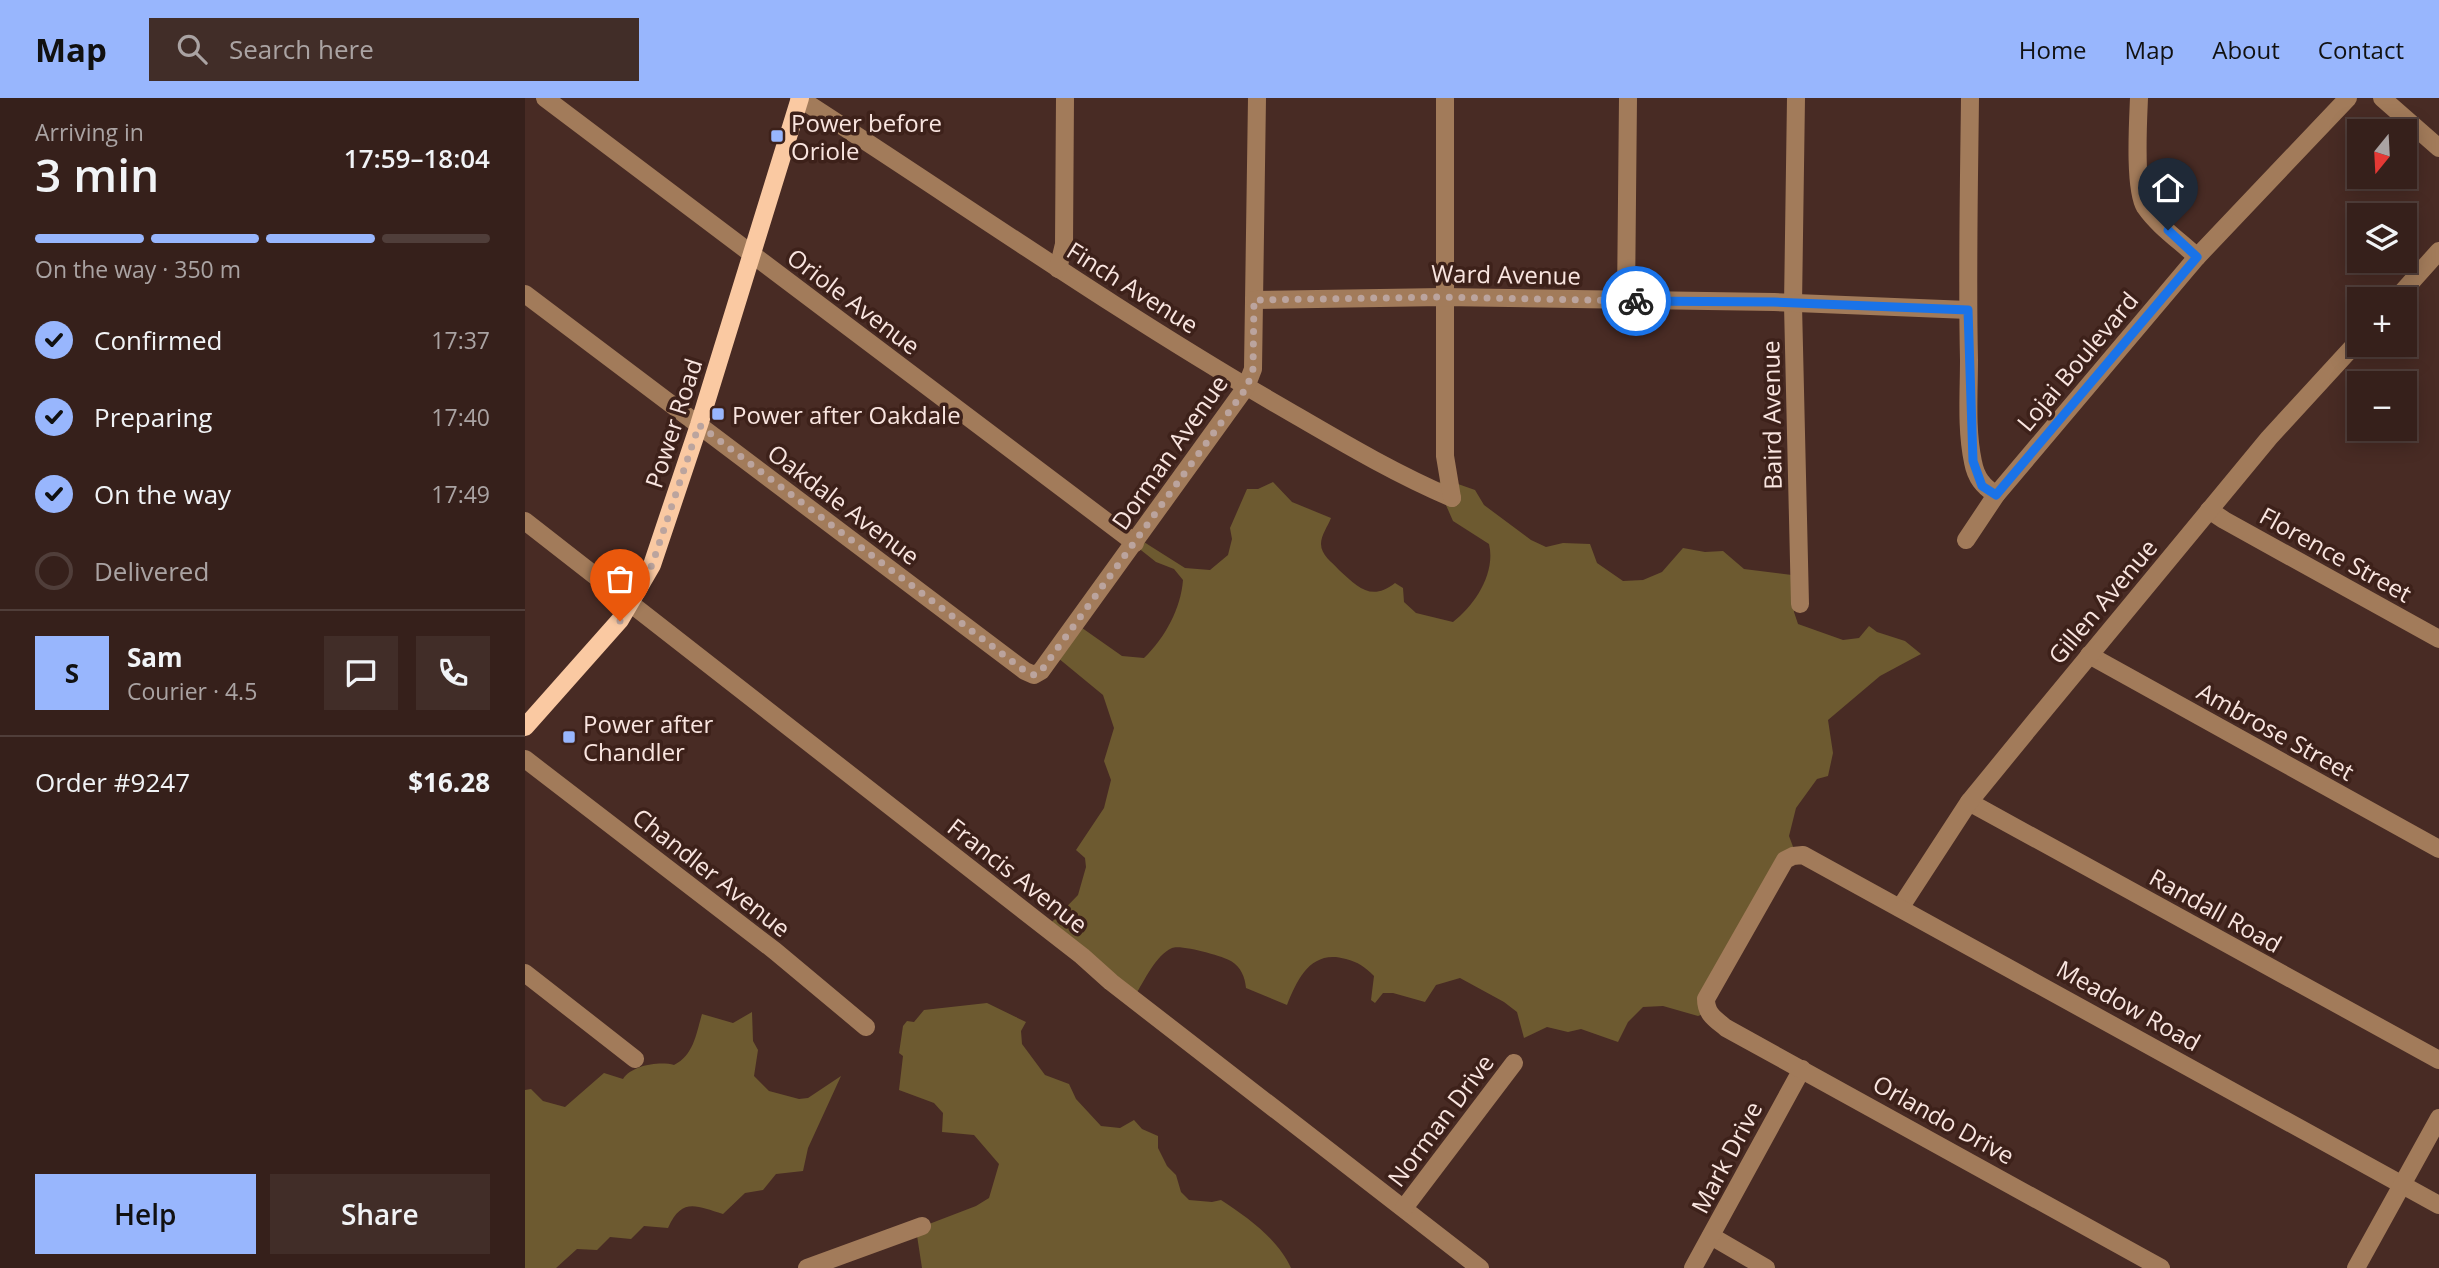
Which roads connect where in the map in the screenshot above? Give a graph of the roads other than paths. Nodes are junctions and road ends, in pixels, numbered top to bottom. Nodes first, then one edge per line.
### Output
1 (545, 98) edge
2 (800, 98) edge
3 (1065, 98) edge
4 (1257, 98) edge
5 (1445, 98) edge
6 (1628, 98) edge
7 (1796, 98) edge
8 (1970, 98) edge
9 (2139, 98) edge
10 (2348, 98) edge
11 (2382, 98) edge
12 (2439, 148) edge
13 (2439, 251) edge
14 (752, 255) junction
15 (2197, 257) junction
16 (1058, 269) junction
17 (2407, 287) edge
18 (525, 294) edge
19 (1443, 297) junction
20 (1254, 300) junction
21 (1626, 300) junction
22 (1793, 304) junction
23 (1968, 310) junction
24 (2347, 353) edge
25 (1247, 387) junction
26 (699, 425) junction
27 (1996, 495) junction
28 (2209, 510) junction
29 (525, 521) edge
30 (1966, 540) dead end
31 (1135, 543) junction
32 (631, 604) junction
33 (1800, 604) dead end
34 (2439, 639) edge
35 (2089, 655) junction
36 (1034, 675) joint
37 (525, 727) edge
38 (525, 759) edge
39 (1969, 803) junction
40 (2439, 849) edge
41 (1900, 908) junction
42 (525, 973) edge
43 (1706, 1009) joint
44 (866, 1027) dead end
45 (635, 1059) dead end
46 (2439, 1060) edge
47 (1514, 1063) dead end
48 (1801, 1069) junction
49 (2439, 1118) edge
50 (2403, 1185) junction
51 (2439, 1205) edge
52 (1404, 1208) junction
53 (922, 1226) dead end
54 (1711, 1236) junction
55 (807, 1268) edge
56 (1480, 1268) edge
57 (1693, 1268) edge
58 (1766, 1268) edge
59 (2161, 1268) edge
60 (2356, 1268) edge

1 - 14 street, Oriole Avenue
2 - 14 main road, Power Road
2 - 16 street, Finch Avenue
3 - 16 street
4 - 20 street, Dorman Avenue
5 - 19 street
6 - 21 street
7 - 22 street, Baird Avenue
8 - 23 street
9 - 15 street
10 - 15 street, Lojai Boulevard
11 - 12 street
13 - 17 street
14 - 26 main road, Power Road
14 - 31 street, Oriole Avenue
15 - 27 street, Lojai Boulevard
16 - 25 street, Finch Avenue
18 - 26 street, Oakdale Avenue
19 - 20 street, Ward Avenue
19 - 21 street, Ward Avenue
19 - 25 street, Finch Avenue
20 - 25 street, Dorman Avenue
21 - 22 street, Ward Avenue
22 - 23 street, Ward Avenue
22 - 33 street, Baird Avenue
23 - 27 street
24 - 28 street, Gillen Avenue
25 - 31 street, Dorman Avenue
26 - 32 main road, Power Road
26 - 36 street, Oakdale Avenue
27 - 30 street, Lojai Boulevard
28 - 34 street, Florence Street
28 - 35 street, Gillen Avenue
29 - 32 street, Francis Avenue
31 - 36 street, Dorman Avenue
32 - 37 main road, Power Road
32 - 52 street, Francis Avenue
35 - 39 street, Gillen Avenue
35 - 40 street, Ambrose Street
38 - 44 street, Chandler Avenue
39 - 41 street, Gillen Avenue
39 - 46 street, Randall Road
41 - 43 street, Meadow Road
41 - 50 street, Meadow Road
42 - 45 street
43 - 48 street, Orlando Drive
47 - 52 street, Norman Drive
48 - 54 street, Mark Drive
48 - 59 street, Orlando Drive
49 - 50 street
50 - 51 street, Meadow Road
50 - 60 street
52 - 56 street, Francis Avenue
53 - 55 street
54 - 57 street, Mark Drive
54 - 58 street

